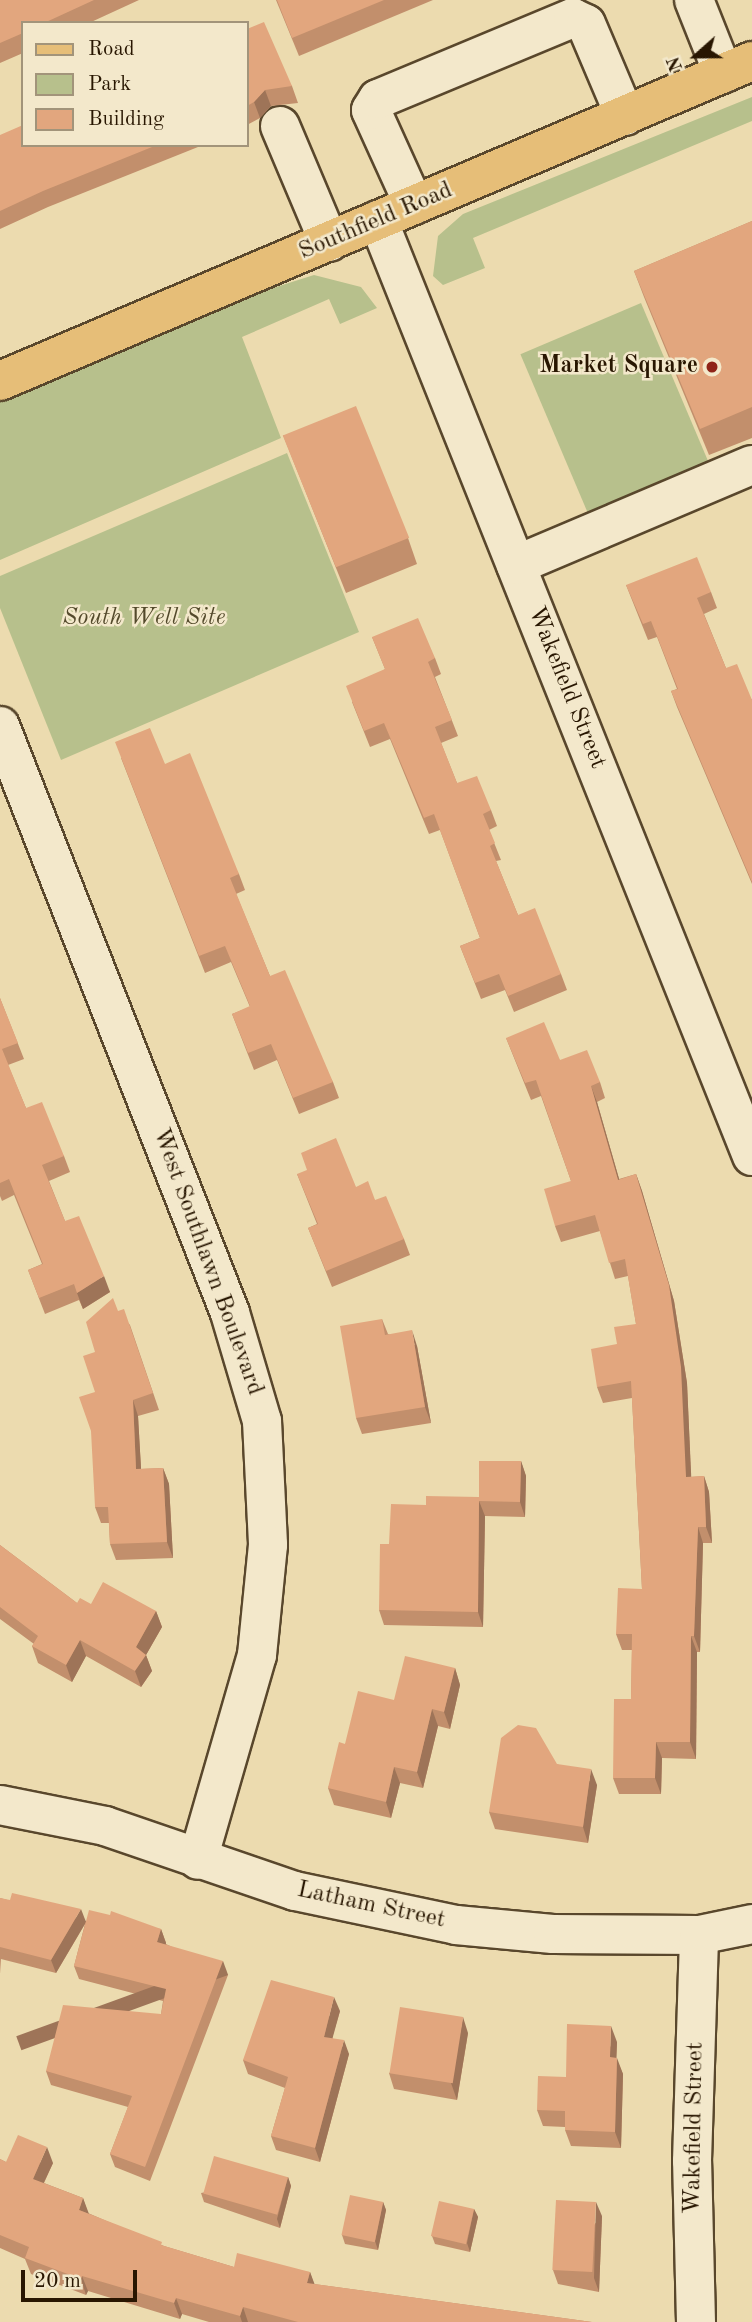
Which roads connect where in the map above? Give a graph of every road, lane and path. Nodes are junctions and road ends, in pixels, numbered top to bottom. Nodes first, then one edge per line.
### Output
1 (694, 0) edge
2 (738, 67) edge
3 (625, 116) junction
4 (280, 126) dead end
5 (414, 205) junction
6 (378, 220) junction
7 (329, 242) junction
8 (0, 381) edge
9 (752, 465) edge
10 (516, 565) junction
11 (0, 726) edge
12 (752, 1156) edge
13 (0, 1805) edge
14 (198, 1860) junction
15 (752, 1924) edge
16 (699, 1935) junction
17 (696, 2322) edge

1 - 2 street
2 - 3 main road, Southfield Road
3 - 5 main road, Southfield Road
3 - 5 street
4 - 7 street
5 - 6 main road, Southfield Road
6 - 7 main road, Southfield Road
6 - 10 street, Wakefield Street
7 - 8 main road, Southfield Road
9 - 10 street
10 - 12 street, Wakefield Street
11 - 14 street, West Southlawn Boulevard
13 - 14 street, Latham Street
14 - 16 street, Latham Street
15 - 16 street, Latham Street
16 - 17 street, Wakefield Street

